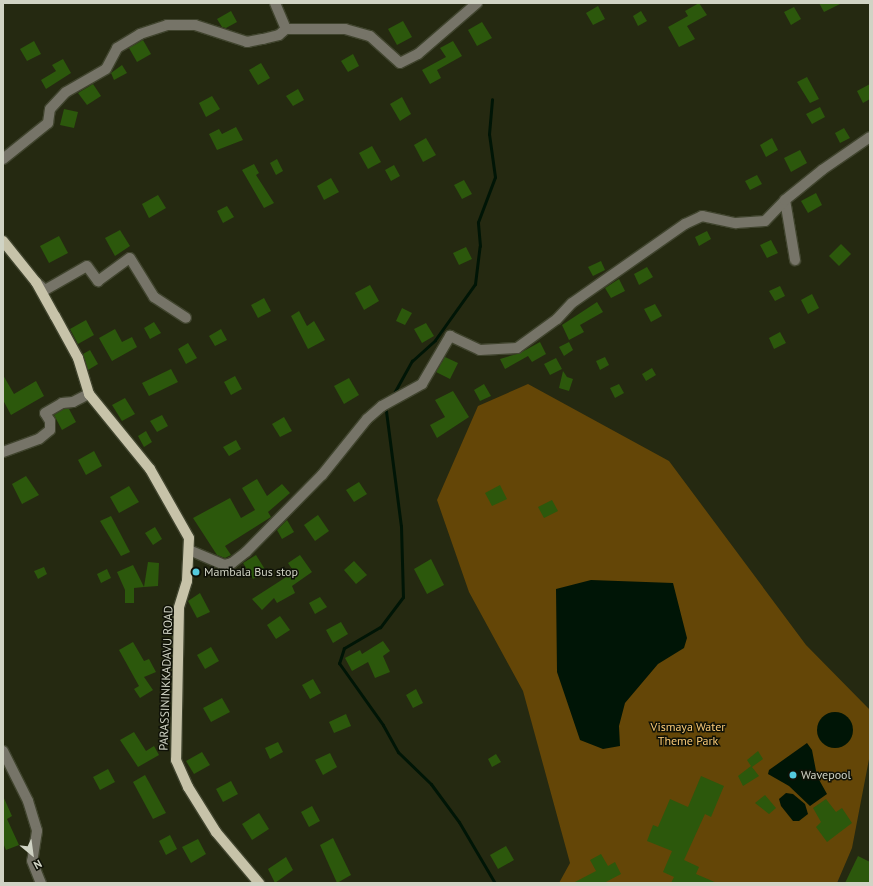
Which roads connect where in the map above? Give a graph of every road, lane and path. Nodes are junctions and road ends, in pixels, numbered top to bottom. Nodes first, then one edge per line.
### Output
1 (275, 3) edge
2 (477, 3) edge
3 (286, 29) junction
4 (870, 137) edge
5 (3, 159) edge
6 (785, 200) junction
7 (3, 241) edge
8 (795, 260) dead end
9 (36, 282) junction
10 (186, 318) dead end
11 (89, 394) junction
12 (3, 452) edge
13 (189, 550) junction
14 (3, 751) edge
15 (42, 883) edge
16 (259, 883) edge

1 - 3 street
2 - 3 street
3 - 5 street
4 - 6 street
6 - 8 street
6 - 13 street
7 - 9 main road, PARASSININKKADAVU ROAD
9 - 10 street
9 - 11 main road, PARASSININKKADAVU ROAD
11 - 12 street
11 - 13 main road, PARASSININKKADAVU ROAD
13 - 16 main road, PARASSININKKADAVU ROAD
14 - 15 street

